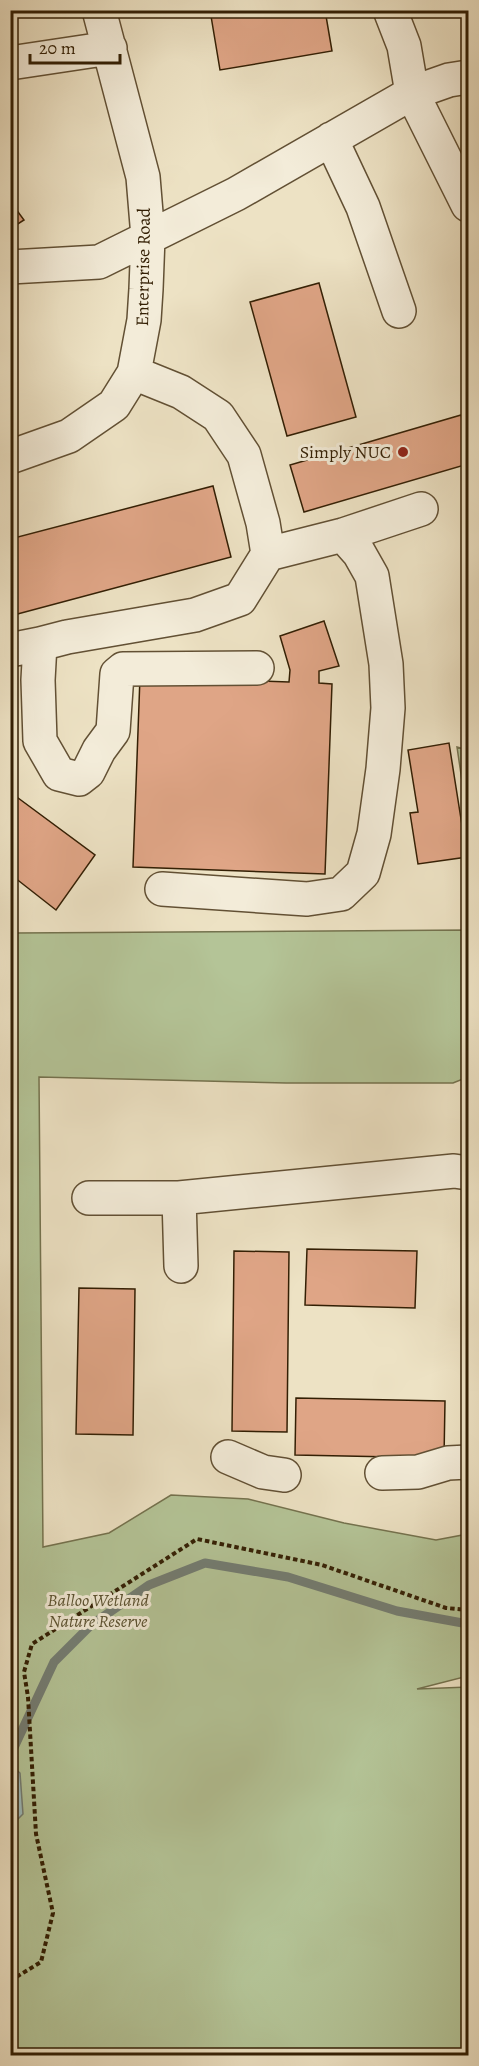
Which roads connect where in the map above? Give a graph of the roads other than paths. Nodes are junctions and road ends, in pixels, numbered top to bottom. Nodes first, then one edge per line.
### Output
1 (99, 10) edge
2 (390, 10) edge
3 (110, 48) junction
4 (10, 63) edge
5 (468, 77) edge
6 (412, 93) junction
7 (331, 139) junction
8 (468, 205) edge
9 (148, 237) junction
10 (10, 267) edge
11 (399, 311) dead end
12 (135, 372) junction
13 (10, 457) edge
14 (421, 509) dead end
15 (343, 535) junction
16 (268, 554) junction
17 (25, 647) edge
18 (257, 668) dead end
19 (162, 889) dead end
20 (468, 1173) edge
21 (89, 1198) dead end
22 (179, 1198) junction
23 (182, 1266) dead end
24 (228, 1457) dead end
25 (468, 1462) edge
26 (382, 1473) dead end
27 (284, 1475) dead end

1 - 3 street, Enterprise Road
2 - 6 street
3 - 4 street
3 - 9 street, Enterprise Road
5 - 6 street
6 - 7 street
6 - 8 street
7 - 9 street
7 - 11 street
9 - 10 street
9 - 12 street, Enterprise Road
12 - 13 street, Enterprise Road
12 - 16 street
14 - 15 street
15 - 16 street
15 - 19 street
16 - 17 street
17 - 18 street
20 - 22 street
21 - 22 street
22 - 23 street
24 - 27 street
25 - 26 street

